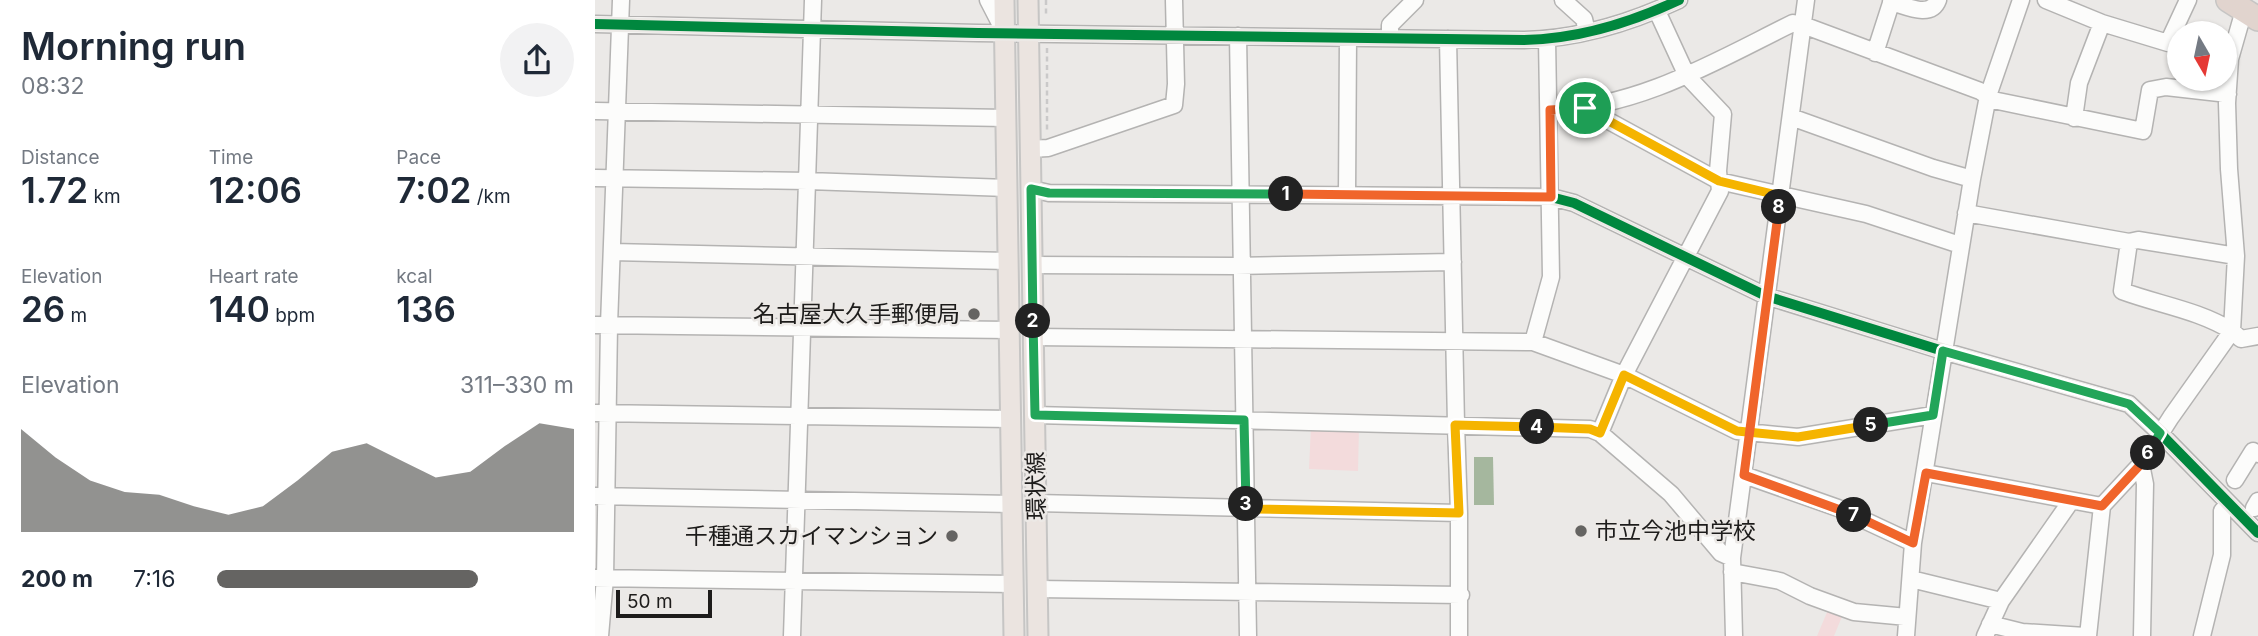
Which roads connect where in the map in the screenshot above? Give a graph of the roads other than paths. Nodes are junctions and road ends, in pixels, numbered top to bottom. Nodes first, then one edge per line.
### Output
1 (621, 0) edge
2 (813, 0) edge
3 (988, 0) edge
4 (1004, 0) edge
5 (1028, 0) edge
6 (1174, 0) edge
7 (1415, 0) edge
8 (1563, 0) edge
9 (1679, 0) edge
10 (1807, 0) edge
11 (1938, 0) edge
12 (2021, 0) edge
13 (2046, 0) edge
14 (2189, 0) edge
15 (1891, 1) edge
16 (1657, 10) junction
17 (2243, 10) edge
18 (2102, 23) junction
19 (595, 24) edge
20 (619, 24) junction
21 (1803, 25) junction
22 (812, 29) junction
23 (1587, 32) junction
24 (1005, 33) junction
25 (1028, 33) junction
26 (1175, 36) junction
27 (1238, 36) junction
28 (1348, 38) junction
29 (1389, 38) junction
30 (1448, 39) junction
31 (1547, 39) junction
32 (1875, 53) junction
33 (1687, 76) junction
34 (2228, 94) junction
35 (1988, 96) junction
36 (1585, 108) junction
37 (1550, 110) junction
38 (595, 111) edge
39 (616, 112) junction
40 (811, 115) junction
41 (1791, 117) junction
42 (1006, 118) junction
43 (2074, 118) junction
44 (1039, 145) junction
45 (595, 178) edge
46 (614, 178) junction
47 (1972, 179) junction
48 (808, 181) junction
49 (1719, 181) junction
50 (1007, 188) junction
51 (1031, 189) junction
52 (1347, 194) junction
53 (1240, 195) junction
54 (1451, 195) junction
55 (1781, 196) junction
56 (1551, 197) junction
57 (1966, 213) junction
58 (2129, 242) junction
59 (1960, 245) junction
60 (612, 252) junction
61 (805, 255) junction
62 (2236, 256) junction
63 (1685, 257) junction
64 (1008, 261) junction
65 (1453, 262) junction
66 (1032, 265) junction
67 (1242, 265) junction
68 (603, 287) edge
69 (1766, 296) junction
70 (602, 325) edge
71 (802, 329) junction
72 (1009, 330) junction
73 (2232, 331) junction
74 (2258, 336) edge
75 (1033, 337) junction
76 (1242, 339) junction
77 (1455, 341) junction
78 (1534, 342) junction
79 (1943, 351) junction
80 (1624, 375) junction
81 (601, 413) edge
82 (799, 415) junction
83 (1035, 415) junction
84 (1933, 415) junction
85 (1011, 419) junction
86 (1244, 420) junction
87 (1455, 425) junction
88 (1749, 432) junction
89 (1600, 433) junction
90 (2160, 433) junction
91 (2258, 454) edge
92 (2141, 464) junction
93 (1926, 473) junction
94 (1744, 475) junction
95 (2235, 480) dead end
96 (601, 496) edge
97 (2071, 501) junction
98 (796, 502) junction
99 (1036, 503) junction
100 (2229, 504) junction
101 (1012, 505) junction
102 (2102, 506) junction
103 (1246, 508) junction
104 (1459, 513) junction
105 (2258, 533) edge
106 (1913, 543) junction
107 (1732, 565) junction
108 (600, 578) edge
109 (1910, 579) junction
110 (795, 581) junction
111 (1013, 584) junction
112 (1038, 589) junction
113 (1247, 591) junction
114 (1461, 595) junction
115 (2001, 601) junction
116 (1907, 617) junction
117 (1987, 630) edge
118 (600, 636) edge
119 (792, 636) edge
120 (1014, 636) edge
121 (1038, 636) edge
122 (1248, 636) edge
123 (1459, 636) edge
124 (1734, 636) edge
125 (1906, 636) edge
126 (2087, 636) edge
127 (2142, 636) edge
128 (2202, 636) edge

1 - 20 street
2 - 22 street
3 - 24 street
4 - 24 main road, 環状線
5 - 25 main road, 環状線
6 - 26 street
7 - 29 street
8 - 23 street
9 - 16 street
10 - 21 street
11 - 15 street
12 - 35 street
13 - 18 street
14 - 18 street
15 - 32 street
16 - 23 street
16 - 33 street
17 - 34 street
18 - 43 street
19 - 20 street
20 - 22 street
20 - 39 street
21 - 32 street
21 - 33 street
21 - 41 street
22 - 24 street
22 - 40 street
23 - 31 street
24 - 25 street
24 - 42 main road, 環状線
25 - 26 street
25 - 44 main road, 環状線
26 - 27 street
26 - 44 street
27 - 28 street
27 - 53 street
28 - 29 street
28 - 52 street
29 - 30 street
30 - 31 street
30 - 54 street
31 - 37 street
32 - 35 street
33 - 36 street
33 - 49 street
34 - 43 street
34 - 62 street
35 - 43 street
35 - 47 street
36 - 37 street
36 - 49 street
37 - 56 street
38 - 39 street
39 - 40 street
39 - 46 street
40 - 42 street
40 - 48 street
41 - 47 street
41 - 55 street
42 - 50 main road, 環状線
44 - 51 main road, 環状線
45 - 46 street
46 - 48 street
46 - 60 street
47 - 57 street
48 - 50 street
48 - 61 street
49 - 55 street
49 - 63 street
50 - 64 main road, 環状線
51 - 53 street
51 - 66 main road, 環状線
52 - 53 street
52 - 54 street
53 - 67 street
54 - 56 street
54 - 65 street
55 - 59 street
55 - 69 street
56 - 63 street
56 - 78 street
57 - 58 street
57 - 59 street
58 - 62 street
58 - 73 street
59 - 79 street
60 - 61 street
60 - 68 street
61 - 64 street
61 - 71 street
62 - 73 street
63 - 69 street
63 - 80 street
64 - 72 main road, 環状線
65 - 67 street
65 - 77 street
66 - 67 street
66 - 75 main road, 環状線
67 - 76 street
68 - 70 street
69 - 79 street
69 - 88 street
70 - 71 street
70 - 81 street
71 - 72 street
71 - 82 street
72 - 85 main road, 環状線
73 - 74 street
73 - 90 street
75 - 76 street
75 - 83 main road, 環状線
76 - 77 street
76 - 86 street
77 - 78 street
77 - 87 street
78 - 80 street
79 - 84 street
79 - 90 street
80 - 88 street
80 - 89 street
81 - 82 street
81 - 96 street
82 - 85 street
82 - 98 street
83 - 86 street
83 - 99 main road, 環状線
84 - 88 street
84 - 93 street
85 - 101 main road, 環状線
86 - 87 street
86 - 103 street
87 - 89 street
87 - 104 street
88 - 94 street
89 - 107 street
90 - 92 street
90 - 100 street
91 - 95 street
92 - 102 street
92 - 127 street
93 - 97 street
93 - 106 street
94 - 106 street
94 - 107 street
96 - 98 street
96 - 108 street
97 - 102 street
97 - 115 street
98 - 101 street
98 - 110 street
99 - 103 street
99 - 112 main road, 環状線
100 - 105 street
100 - 128 street
101 - 111 main road, 環状線
102 - 126 street
103 - 104 street
103 - 113 street
104 - 114 street
106 - 109 street
107 - 116 street
107 - 124 street
108 - 110 street
108 - 118 street
109 - 115 street
109 - 116 street
110 - 111 street
110 - 119 street
111 - 120 main road, 環状線
112 - 113 street
112 - 121 main road, 環状線
113 - 114 street
113 - 122 street
114 - 123 street
115 - 117 street
116 - 125 street
117 - 126 street

